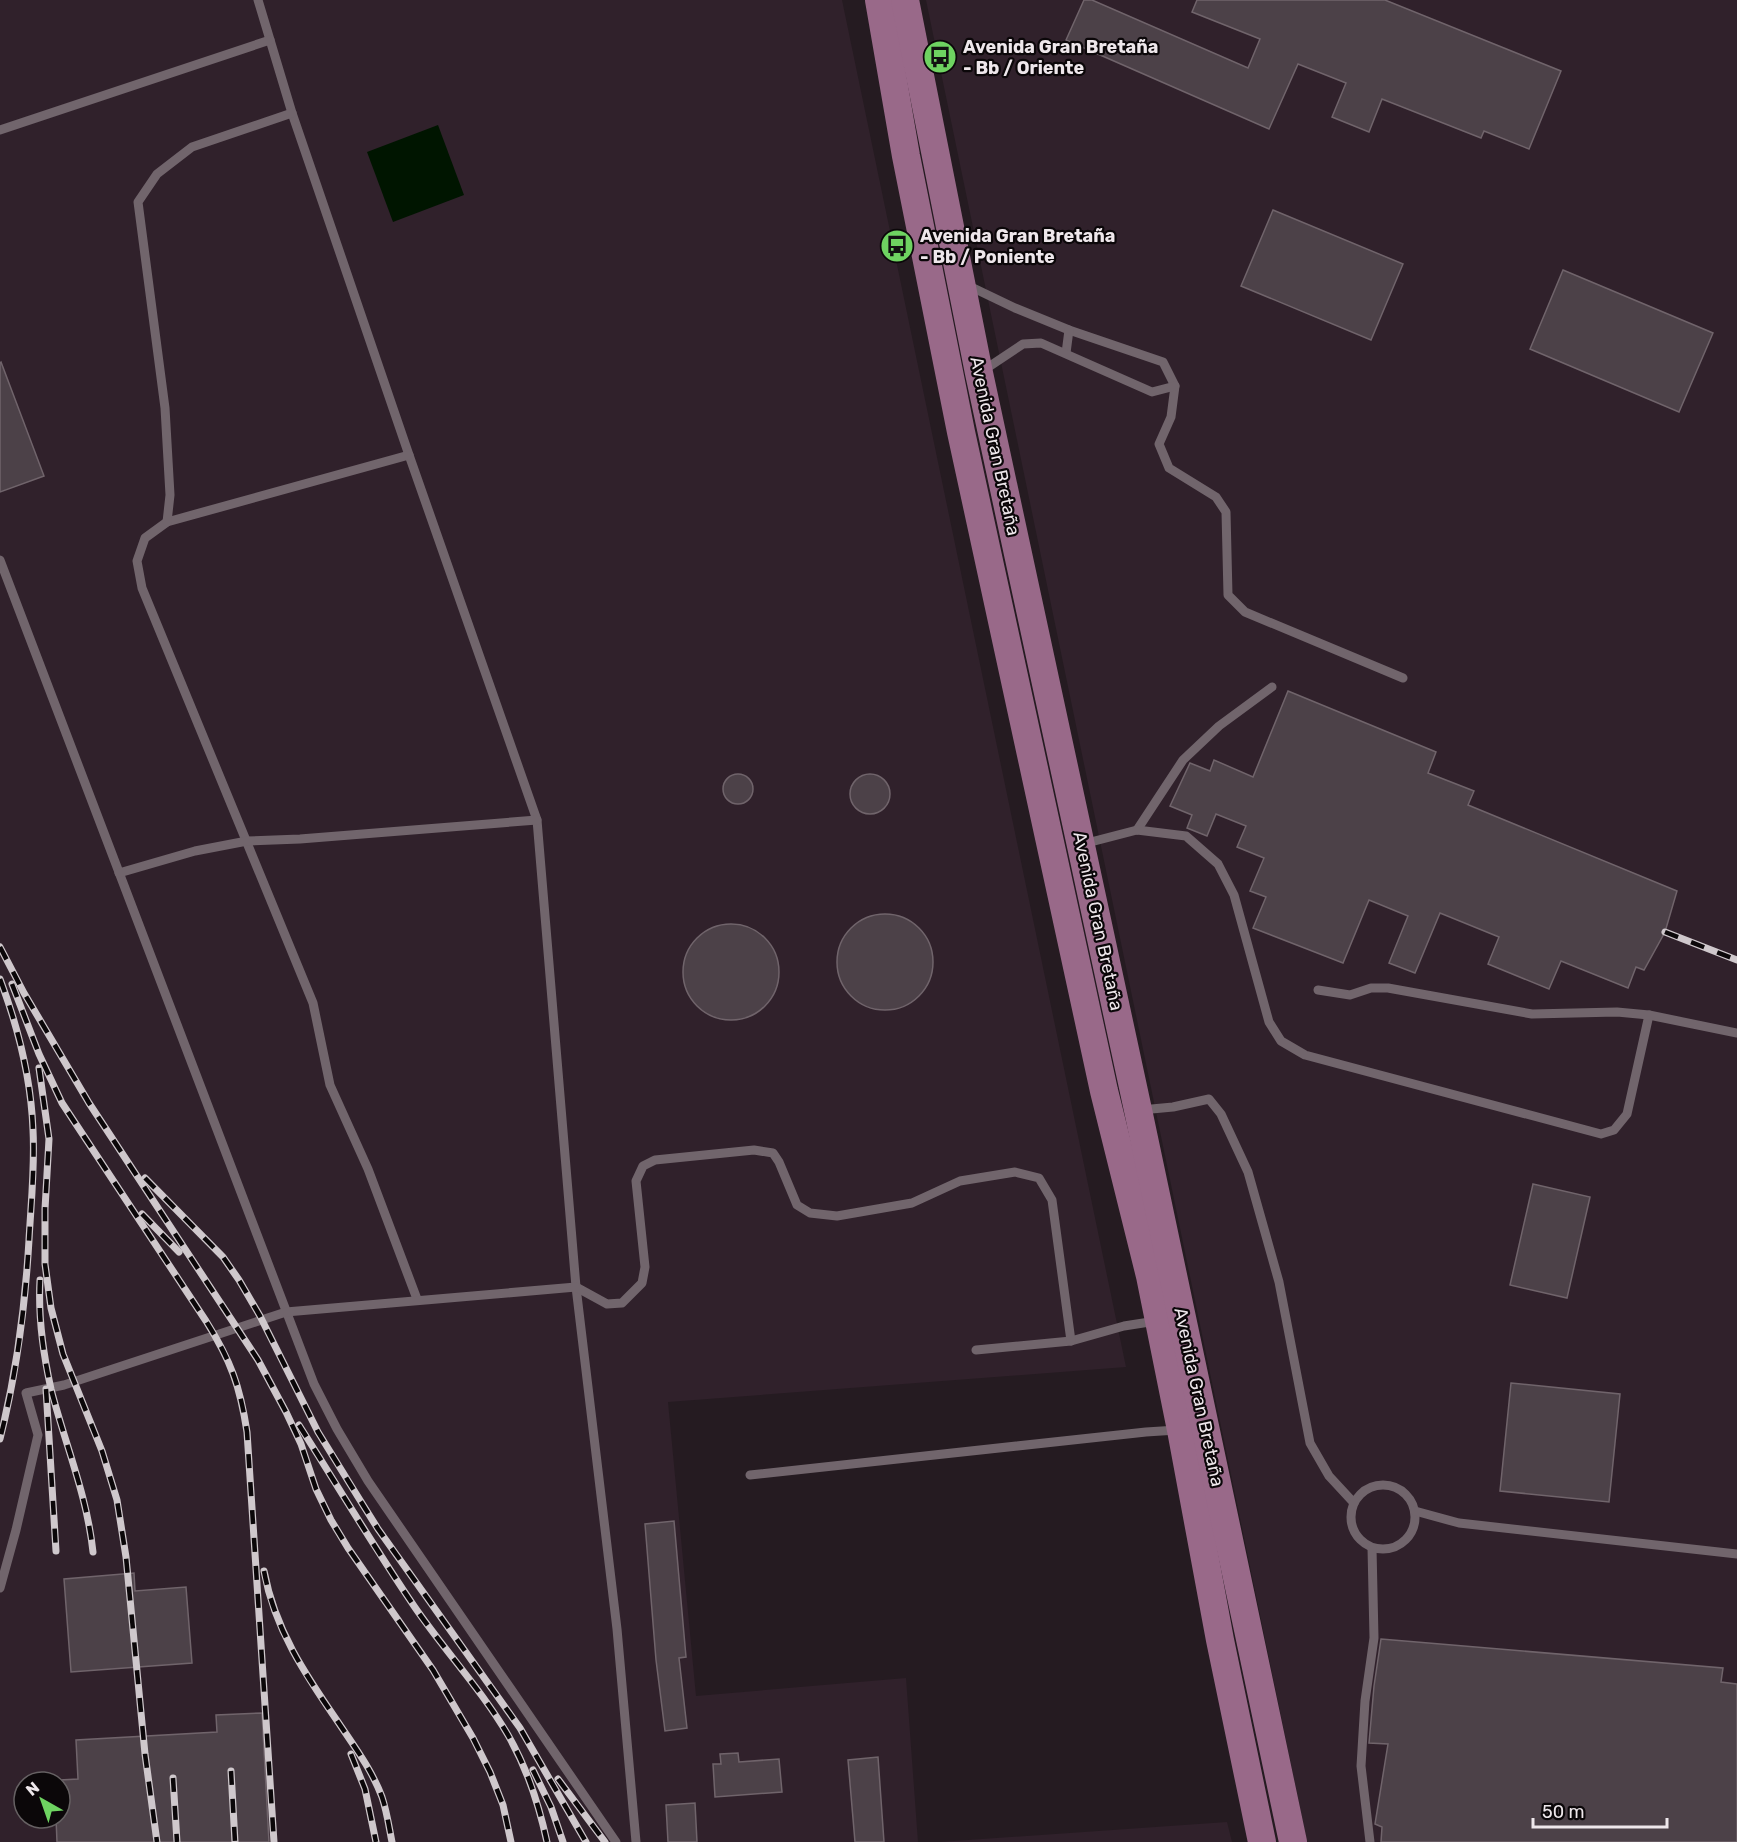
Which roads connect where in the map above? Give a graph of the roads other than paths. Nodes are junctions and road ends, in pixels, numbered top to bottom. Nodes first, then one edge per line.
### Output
1 (258, 0) edge
2 (879, 0) edge
3 (905, 0) edge
4 (270, 40) junction
5 (292, 113) junction
6 (0, 130) edge
7 (960, 282) junction
8 (1069, 330) junction
9 (1066, 353) junction
10 (979, 373) junction
11 (1175, 386) junction
12 (409, 455) junction
13 (167, 522) junction
14 (0, 560) edge
15 (1403, 678) dead end
16 (1272, 687) dead end
17 (537, 820) junction
18 (1137, 830) junction
19 (247, 841) junction
20 (1081, 844) junction
21 (119, 873) junction
22 (1318, 990) dead end
23 (1649, 1015) junction
24 (1737, 1033) edge
25 (1138, 1110) junction
26 (576, 1287) junction
27 (417, 1299) junction
28 (286, 1312) junction
29 (1159, 1321) junction
30 (1071, 1341) junction
31 (976, 1350) dead end
32 (1181, 1430) junction
33 (750, 1475) dead end
34 (1354, 1503) junction
35 (1415, 1511) junction
36 (1372, 1548) junction
37 (1737, 1554) edge
38 (0, 1588) edge
39 (616, 1842) edge
40 (636, 1842) edge
41 (1262, 1842) edge
42 (1293, 1842) edge
43 (1370, 1842) edge

1 - 4 lane
2 - 29 main road, Avenida Gran Bretaña
3 - 7 main road, Avenida Gran Bretaña
4 - 5 lane
4 - 6 lane
5 - 12 lane
5 - 13 lane
7 - 8 lane
7 - 10 main road, Avenida Gran Bretaña
8 - 9 lane
8 - 11 lane
9 - 10 lane
9 - 11 lane
10 - 20 main road, Avenida Gran Bretaña
11 - 15 lane
12 - 13 lane
12 - 17 lane
13 - 19 lane
14 - 21 lane
16 - 18 lane
17 - 19 lane
17 - 26 lane
18 - 20 lane
18 - 23 lane
19 - 21 lane
19 - 27 lane
20 - 25 main road, Avenida Gran Bretaña
21 - 28 lane
22 - 23 lane
23 - 24 lane
25 - 34 lane
25 - 42 main road, Avenida Gran Bretaña
26 - 27 lane
26 - 30 lane
26 - 40 lane
27 - 28 lane
28 - 38 lane
28 - 39 lane
29 - 30 lane
29 - 32 main road, Avenida Gran Bretaña
30 - 31 lane
32 - 33 lane
32 - 41 main road, Avenida Gran Bretaña
34 - 35 lane
34 - 36 lane
35 - 36 lane
35 - 37 lane
36 - 43 lane

